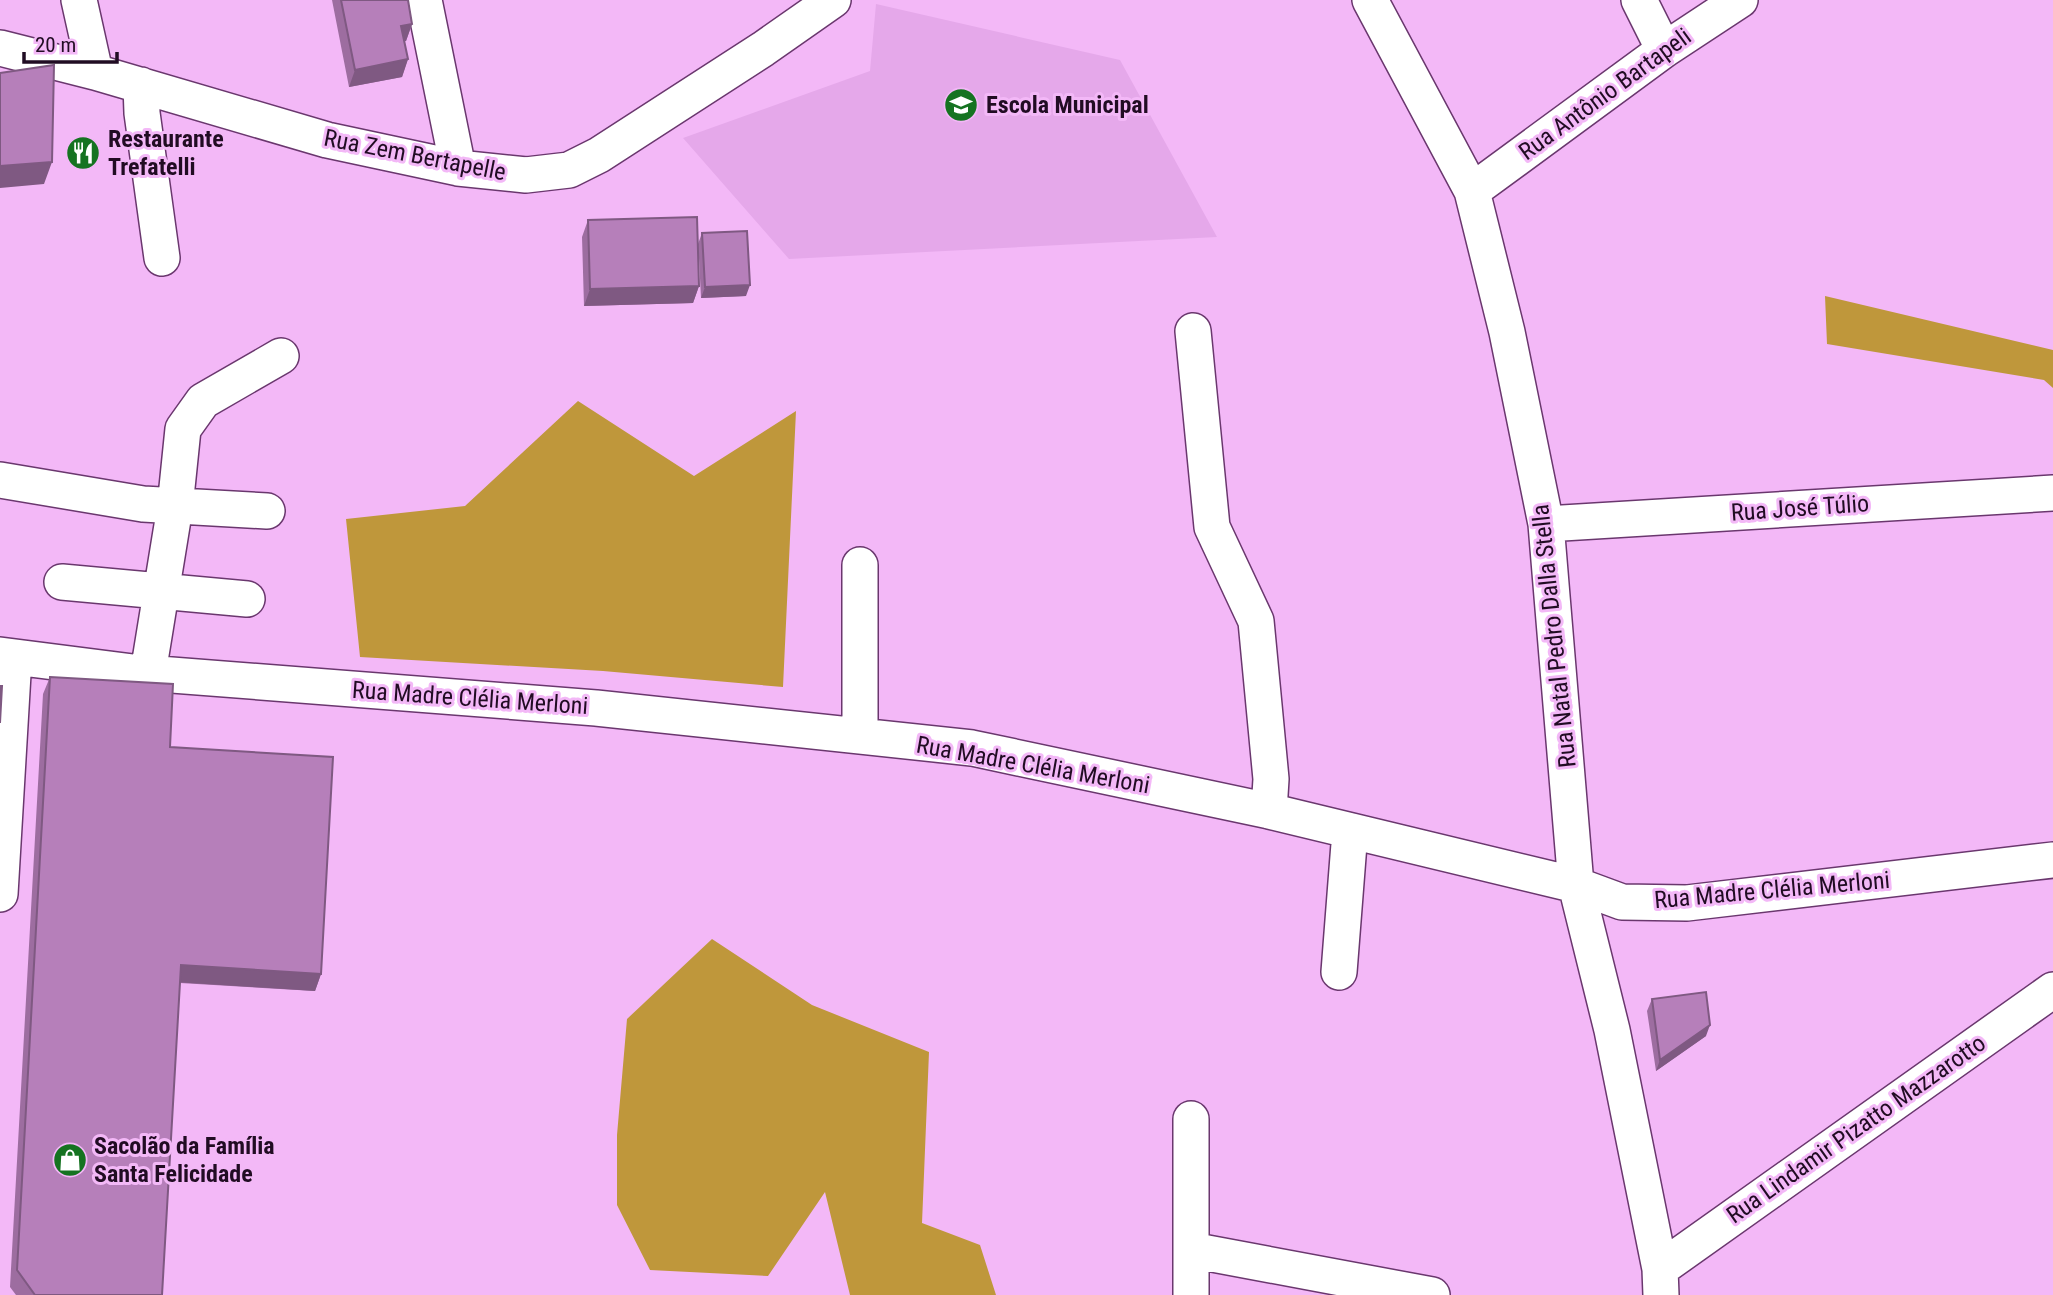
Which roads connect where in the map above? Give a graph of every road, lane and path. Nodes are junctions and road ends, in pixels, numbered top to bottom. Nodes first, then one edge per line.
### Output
1 (79, 0) edge
2 (424, 0) edge
3 (833, 0) edge
4 (1370, 0) edge
5 (1639, 0) edge
6 (1740, 0) edge
7 (0, 48) edge
8 (1664, 50) junction
9 (95, 72) junction
10 (141, 85) junction
11 (458, 168) junction
12 (1472, 191) junction
13 (162, 258) dead end
14 (1193, 331) dead end
15 (281, 356) dead end
16 (0, 480) edge
17 (2053, 493) edge
18 (175, 507) junction
19 (267, 512) dead end
20 (1546, 524) junction
21 (860, 565) dead end
22 (62, 582) dead end
23 (162, 592) junction
24 (247, 599) dead end
25 (7, 656) edge
26 (137, 682) junction
27 (860, 736) junction
28 (1269, 811) junction
29 (1350, 831) junction
30 (2053, 860) edge
31 (1576, 885) junction
32 (0, 894) edge
33 (1339, 972) dead end
34 (2053, 990) edge
35 (1191, 1118) dead end
36 (1191, 1250) junction
37 (1660, 1282) edge
38 (1191, 1295) edge
39 (1433, 1295) edge

1 - 9 street
2 - 11 street
3 - 11 street, Rua Zem Bertapelle
4 - 12 street, Rua Natal Pedro Dalla Stella
5 - 8 street
6 - 8 street, Rua Antônio Bartapeli
7 - 9 street, Rua Zem Bertapelle
8 - 12 street, Rua Antônio Bartapeli
9 - 10 street, Rua Zem Bertapelle
10 - 11 street, Rua Zem Bertapelle
10 - 13 street
12 - 20 street, Rua Natal Pedro Dalla Stella
14 - 28 street
15 - 18 street
16 - 18 street
17 - 20 street, Rua José Túlio
18 - 19 street
18 - 23 street
20 - 31 street, Rua Natal Pedro Dalla Stella
21 - 27 street
22 - 23 street
23 - 24 street
23 - 26 street
25 - 26 street, Rua Madre Clélia Merloni
25 - 32 street
26 - 27 street, Rua Madre Clélia Merloni
27 - 28 street, Rua Madre Clélia Merloni
28 - 29 street, Rua Madre Clélia Merloni
29 - 31 street, Rua Madre Clélia Merloni
29 - 33 street
30 - 31 street, Rua Madre Clélia Merloni
31 - 37 street, Rua Natal Pedro Dalla Stella
34 - 37 street, Rua Lindamir Pizatto Mazzarotto
35 - 36 street
36 - 38 street
36 - 39 street

